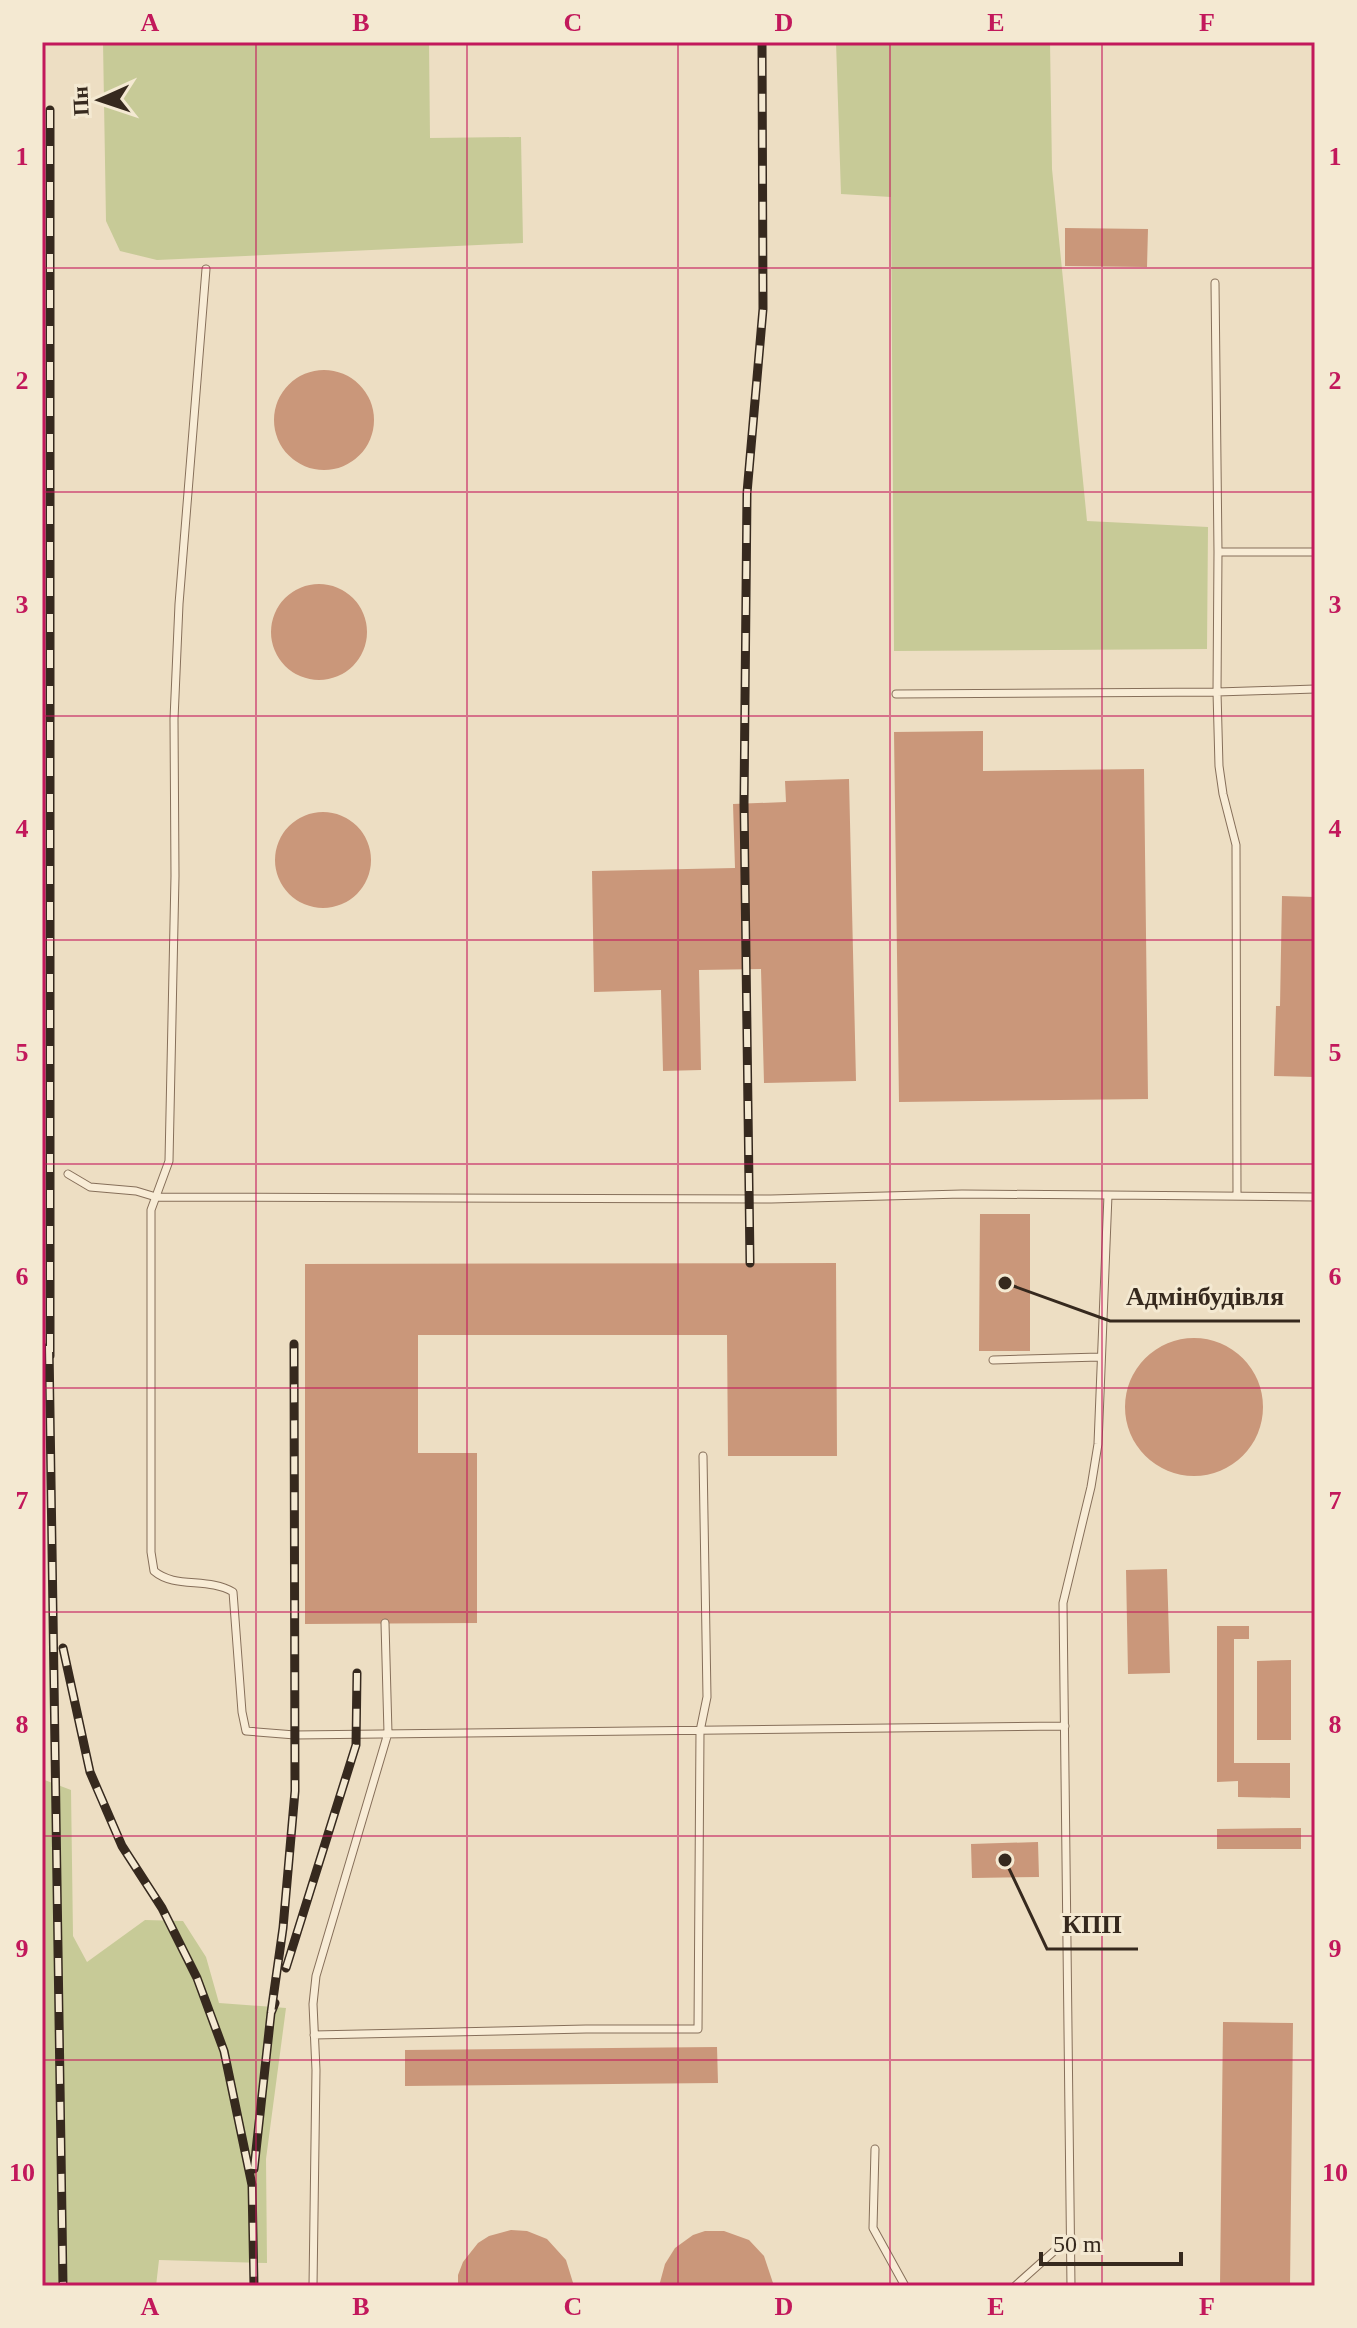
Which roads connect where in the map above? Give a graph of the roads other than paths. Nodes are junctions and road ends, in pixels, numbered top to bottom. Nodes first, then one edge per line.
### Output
1 (206, 269) dead end
2 (1215, 283) dead end
3 (1218, 552) junction
4 (1315, 552) edge
5 (1315, 689) edge
6 (1217, 692) junction
7 (896, 694) dead end
8 (68, 1174) dead end
9 (1108, 1195) junction
10 (1237, 1196) junction
11 (156, 1197) junction
12 (1315, 1197) edge
13 (1100, 1357) junction
14 (993, 1360) dead end
15 (703, 1456) dead end
16 (385, 1623) dead end
17 (1065, 1726) junction
18 (700, 1731) junction
19 (388, 1733) junction
20 (314, 2035) junction
21 (875, 2149) dead end
22 (1071, 2236) junction
23 (313, 2286) edge
24 (905, 2286) edge
25 (1015, 2286) edge
26 (1071, 2286) edge

1 - 11 lane
2 - 3 lane
3 - 4 lane
3 - 6 lane
5 - 6 lane
6 - 7 lane
6 - 10 lane
8 - 11 lane
9 - 10 lane
9 - 11 lane
9 - 13 lane
10 - 12 lane
11 - 19 lane
13 - 14 lane
13 - 17 lane
15 - 18 lane
16 - 19 lane
17 - 18 lane
17 - 22 lane
18 - 19 lane
18 - 20 lane
19 - 20 lane
20 - 23 lane
21 - 24 lane
22 - 25 lane
22 - 26 lane

